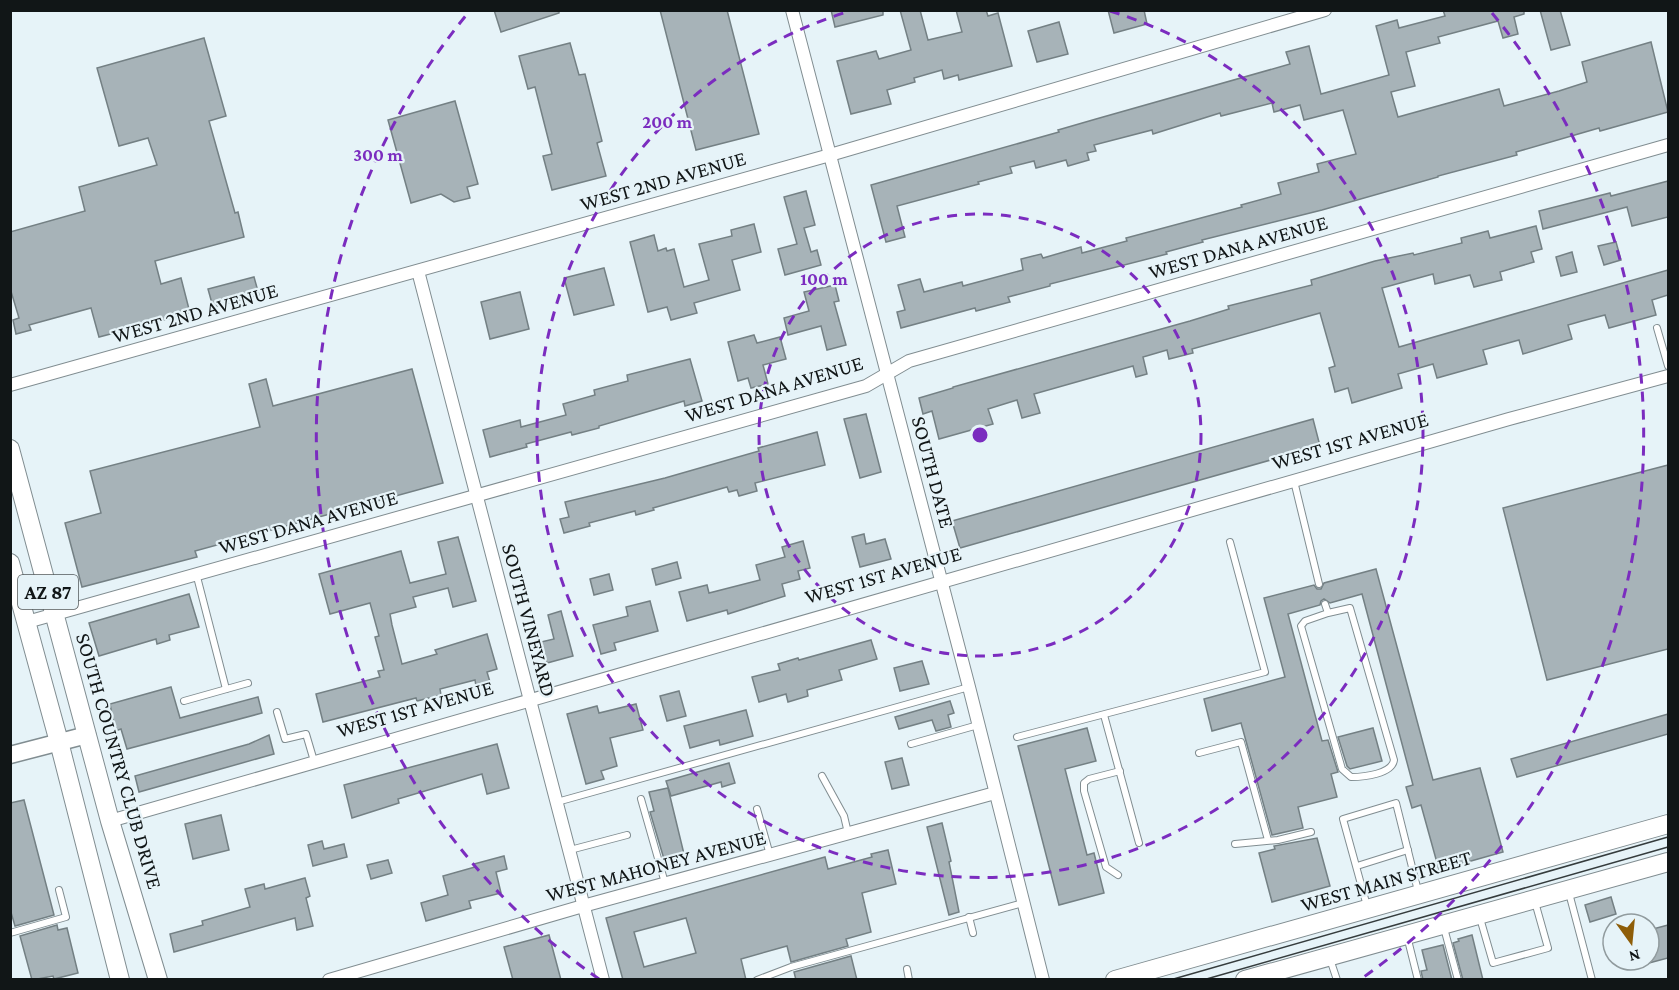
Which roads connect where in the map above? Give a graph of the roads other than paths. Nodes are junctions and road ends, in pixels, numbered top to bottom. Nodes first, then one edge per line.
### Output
1 (792, 10) edge
2 (1325, 10) edge
3 (1668, 145) edge
4 (830, 155) junction
5 (418, 270) junction
6 (1657, 328) dead end
7 (1668, 366) edge
8 (887, 372) junction
9 (1668, 376) edge
10 (10, 385) edge
11 (10, 449) edge
12 (1293, 481) junction
13 (475, 495) junction
14 (1230, 542) dead end
15 (10, 563) edge
16 (196, 573) junction
17 (941, 582) junction
18 (1319, 584) dead end
19 (1325, 604) dead end
20 (1328, 613) junction
21 (54, 614) junction
22 (27, 622) junction
23 (248, 683) dead end
24 (969, 687) junction
25 (226, 689) junction
26 (529, 699) junction
27 (184, 701) dead end
28 (277, 712) dead end
29 (1104, 715) junction
30 (978, 725) junction
31 (87, 735) junction
32 (1017, 738) dead end
33 (59, 742) junction
34 (911, 744) dead end
35 (1199, 753) dead end
36 (10, 755) edge
37 (314, 761) junction
38 (1120, 771) junction
39 (822, 776) dead end
40 (995, 792) junction
41 (642, 799) dead end
42 (557, 802) junction
43 (757, 809) dead end
44 (110, 821) junction
45 (1668, 824) edge
46 (1311, 832) dead end
47 (848, 833) junction
48 (627, 835) dead end
49 (1268, 840) junction
50 (1139, 843) dead end
51 (1235, 844) dead end
52 (569, 850) junction
53 (1408, 850) junction
54 (770, 855) junction
55 (1668, 862) edge
56 (1357, 866) junction
57 (1118, 875) dead end
58 (665, 884) junction
59 (59, 890) dead end
60 (1568, 890) junction
61 (1419, 895) junction
62 (1535, 899) junction
63 (1023, 903) junction
64 (583, 906) junction
65 (1368, 909) junction
66 (1479, 914) junction
67 (969, 917) junction
68 (1443, 924) junction
69 (10, 933) edge
70 (973, 933) dead end
71 (1407, 934) junction
72 (1329, 956) junction
73 (907, 969) dead end
74 (120, 980) edge
75 (158, 980) edge
76 (329, 980) edge
77 (603, 980) edge
78 (757, 980) edge
79 (909, 980) edge
80 (1043, 980) edge
81 (1115, 980) edge
82 (1245, 980) edge
83 (1336, 980) edge
84 (1418, 980) edge
85 (1458, 980) edge
86 (1592, 980) edge

1 - 4 street, SOUTH DATE
2 - 4 street, WEST 2ND AVENUE
3 - 8 street, WEST DANA AVENUE
4 - 5 street, WEST 2ND AVENUE
4 - 8 street, SOUTH DATE
5 - 10 street, WEST 2ND AVENUE
5 - 13 street, SOUTH VINEYARD
6 - 7 lane
8 - 13 street, WEST DANA AVENUE
8 - 17 street, SOUTH DATE
9 - 12 street, WEST 1ST AVENUE
11 - 21 main road, SOUTH COUNTRY CLUB DRIVE / AZ 87
12 - 17 street, WEST 1ST AVENUE
12 - 18 lane
13 - 16 street, WEST DANA AVENUE
13 - 26 street, SOUTH VINEYARD
14 - 29 lane
15 - 22 main road, AZ 87
16 - 21 street, WEST DANA AVENUE
16 - 25 lane
17 - 24 street, SOUTH DATE
17 - 26 street, WEST 1ST AVENUE
19 - 20 lane
20 - 20 lane
21 - 22 street, WEST DANA AVENUE
21 - 31 main road, SOUTH COUNTRY CLUB DRIVE / AZ 87
22 - 33 main road, AZ 87
23 - 25 lane
24 - 30 street, SOUTH DATE
24 - 42 lane
25 - 27 lane
26 - 37 street, WEST 1ST AVENUE
26 - 42 street, SOUTH VINEYARD
28 - 37 lane
29 - 32 lane
29 - 38 lane
30 - 34 lane
30 - 40 street, SOUTH DATE
31 - 33 street
31 - 44 main road, SOUTH COUNTRY CLUB DRIVE / AZ 87
33 - 36 street
33 - 74 main road, AZ 87
35 - 49 lane
37 - 44 street, WEST 1ST AVENUE
38 - 50 lane
38 - 57 lane
39 - 47 lane
40 - 47 street, WEST MAHONEY AVENUE
40 - 63 street, SOUTH DATE
41 - 58 lane
42 - 52 street, SOUTH VINEYARD
43 - 54 lane
44 - 75 main road, SOUTH COUNTRY CLUB DRIVE / AZ 87
45 - 61 main road, WEST MAIN STREET
46 - 49 lane
47 - 54 street, WEST MAHONEY AVENUE
48 - 52 lane
49 - 51 lane
52 - 64 street, SOUTH VINEYARD
53 - 56 lane
53 - 56 lane
53 - 61 lane
54 - 58 street, WEST MAHONEY AVENUE
55 - 60 main road
56 - 65 lane
58 - 64 street, WEST MAHONEY AVENUE
59 - 69 lane
60 - 62 main road
60 - 86 lane
61 - 65 main road, WEST MAIN STREET
62 - 66 main road
62 - 66 lane
63 - 67 lane
63 - 80 street, SOUTH DATE
64 - 76 street, WEST MAHONEY AVENUE
64 - 77 street, SOUTH VINEYARD
65 - 81 main road, WEST MAIN STREET
66 - 68 main road
67 - 70 lane
67 - 78 lane
68 - 71 main road
68 - 85 lane
71 - 72 main road
71 - 84 lane
72 - 82 main road
72 - 83 lane
73 - 79 lane

